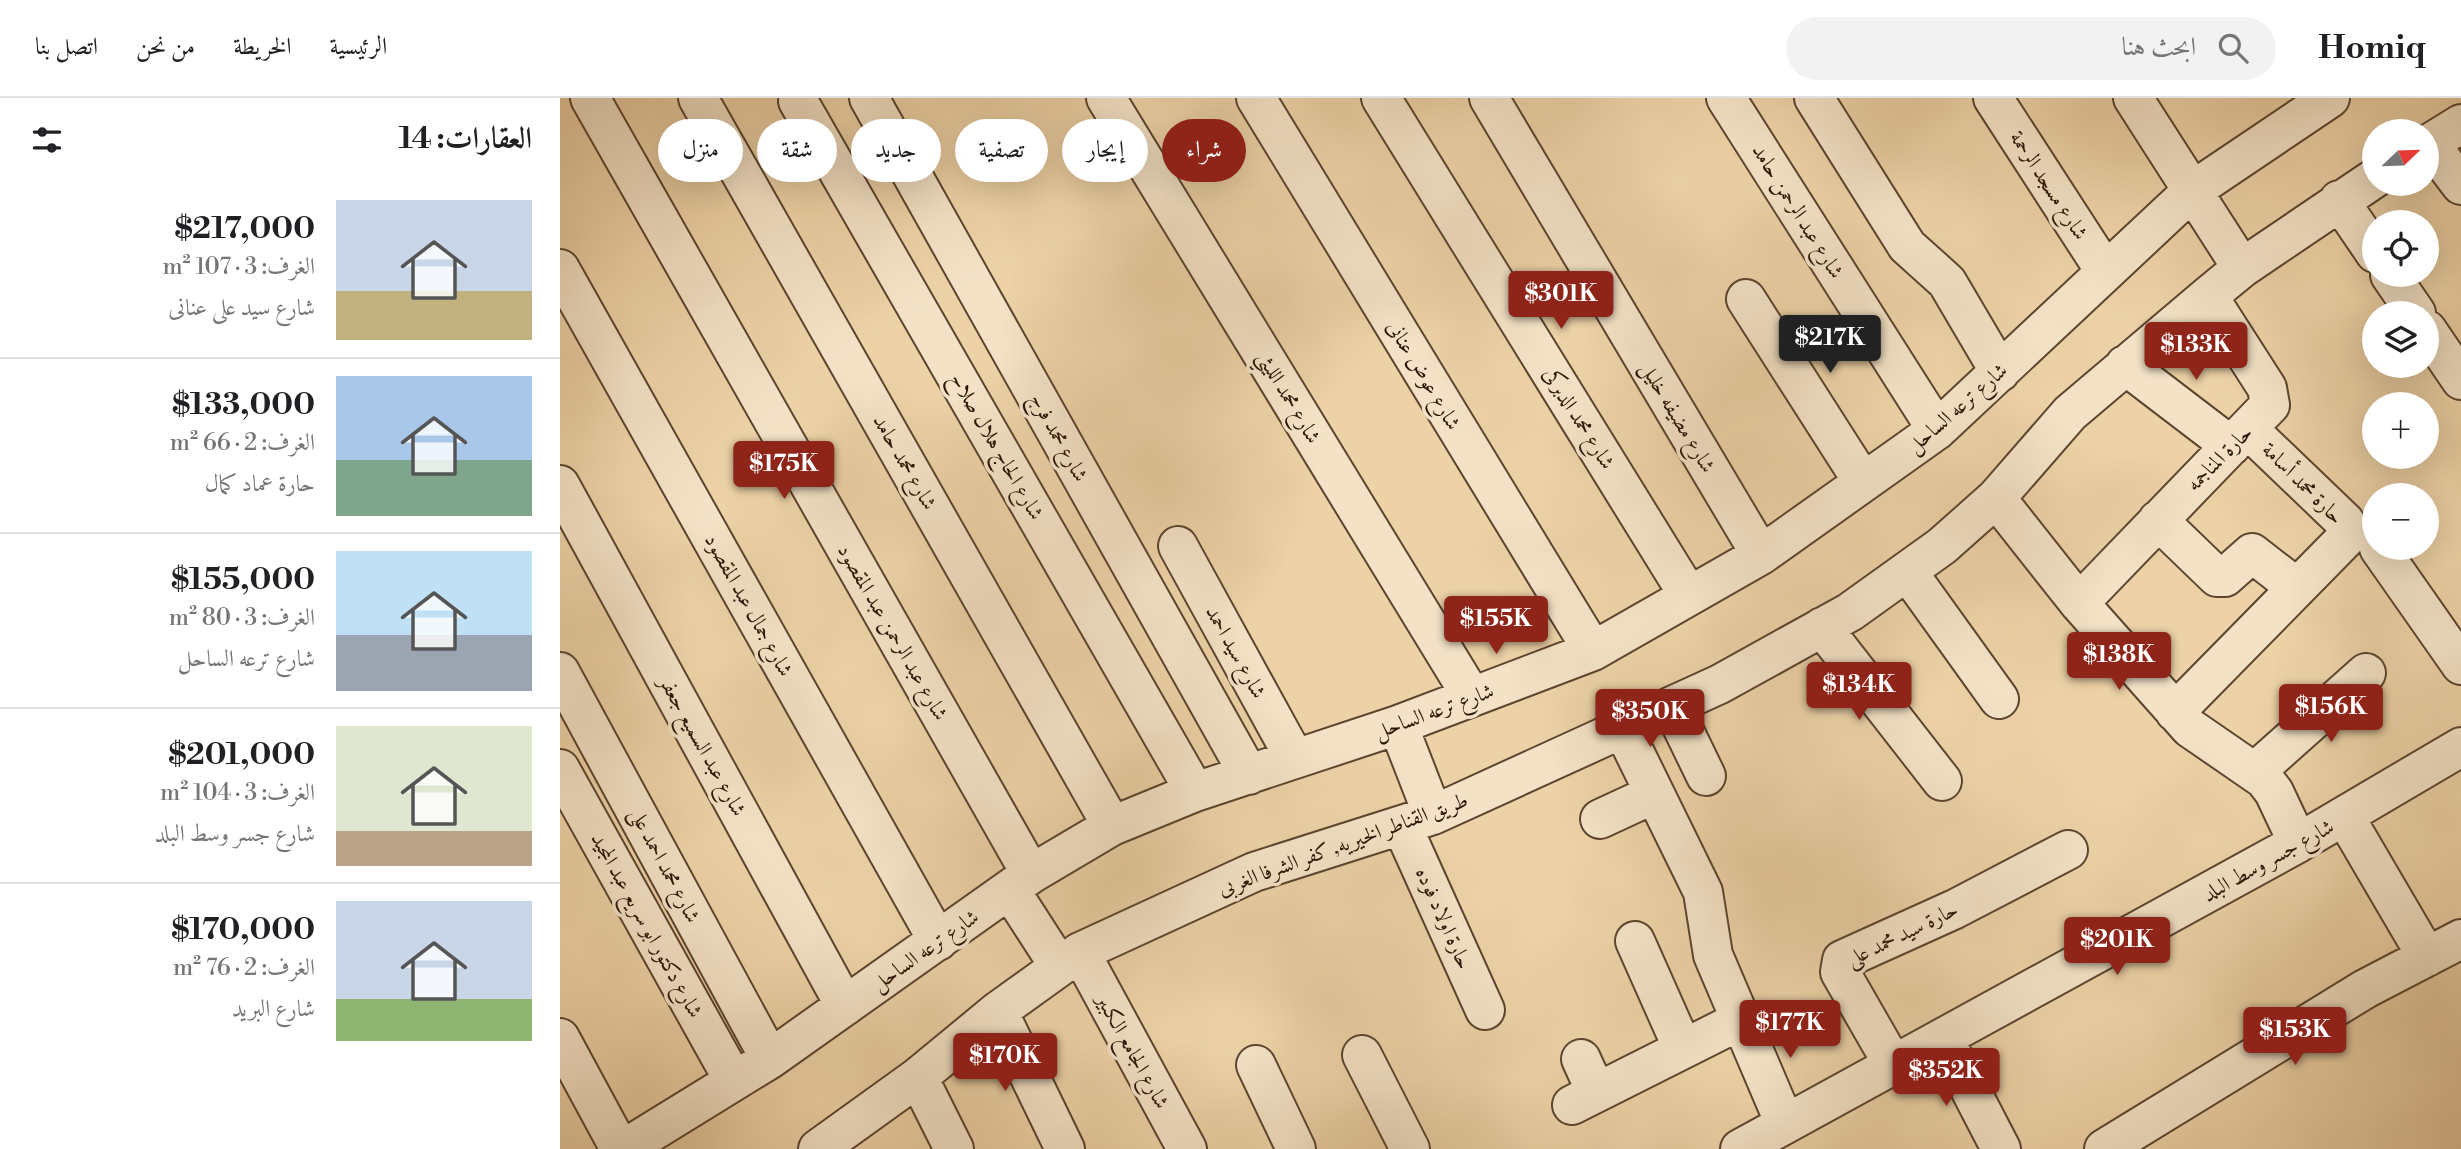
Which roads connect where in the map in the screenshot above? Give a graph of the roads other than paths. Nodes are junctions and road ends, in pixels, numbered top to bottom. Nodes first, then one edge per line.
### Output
1 (590, 98) edge
2 (698, 98) edge
3 (869, 98) edge
4 (1106, 98) edge
5 (1256, 98) edge
6 (1381, 98) edge
7 (1489, 98) edge
8 (1726, 98) edge
9 (1814, 98) edge
10 (1993, 98) edge
11 (2133, 98) edge
12 (798, 101) dead end
13 (2314, 102) edge
14 (2440, 140) edge
15 (2461, 185) edge
16 (2362, 186) edge
17 (2192, 191) junction
18 (2339, 200) junction
19 (2362, 234) edge
20 (2242, 268) junction
21 (560, 269) edge
22 (2105, 271) junction
23 (2208, 296) junction
24 (1746, 299) dead end
25 (2439, 348) edge
26 (2126, 365) junction
27 (2000, 372) junction
28 (2461, 380) edge
29 (1937, 430) junction
30 (2239, 437) junction
31 (1863, 482) junction
32 (560, 485) edge
33 (1996, 498) junction
34 (2158, 520) junction
35 (2362, 539) edge
36 (1178, 546) dead end
37 (2362, 547) edge
38 (1761, 555) junction
39 (2381, 560) edge
40 (1906, 571) junction
41 (2297, 588) junction
42 (1689, 596) junction
43 (2079, 603) junction
44 (1822, 627) junction
45 (1593, 651) junction
46 (2461, 665) edge
47 (560, 672) edge
48 (2366, 673) dead end
49 (1472, 697) junction
50 (1999, 699) dead end
51 (1672, 706) junction
52 (2175, 712) junction
53 (1398, 725) junction
54 (1623, 729) junction
55 (2461, 747) edge
56 (1295, 759) junction
57 (560, 769) edge
58 (2256, 771) junction
59 (1249, 775) junction
60 (1706, 776) dead end
61 (1942, 780) dead end
62 (1195, 792) junction
63 (1654, 794) junction
64 (2345, 817) junction
65 (1600, 819) dead end
66 (1418, 820) junction
67 (1111, 825) junction
68 (2298, 843) junction
69 (2068, 850) dead end
70 (1020, 882) junction
71 (2461, 939) edge
72 (938, 941) junction
73 (1635, 941) dead end
74 (2427, 957) junction
75 (1070, 959) junction
76 (845, 1006) junction
77 (1485, 1010) dead end
78 (998, 1011) junction
79 (1741, 1020) junction
80 (560, 1038) edge
81 (1944, 1039) junction
82 (1683, 1049) junction
83 (1362, 1055) dead end
84 (770, 1059) junction
85 (1256, 1065) dead end
86 (1894, 1066) junction
87 (918, 1077) junction
88 (734, 1081) junction
89 (1583, 1085) dead end
90 (1785, 1124) junction
91 (830, 1146) edge
92 (622, 1149) edge
93 (954, 1149) edge
94 (1065, 1149) edge
95 (1187, 1149) edge
96 (1296, 1149) edge
97 (1410, 1149) edge
98 (1740, 1149) edge
99 (2001, 1149) edge
100 (2104, 1149) edge

1 - 70 street, شارع عبد الرحمن عبد المقصود
2 - 67 street, شارع محمد حامد
3 - 59 street, شارع محمد فرج
4 - 49 street, شارع محمد الليثي
5 - 45 street, شارع عوض عنانى
6 - 42 street, شارع محمد الدبركى
7 - 38 street, شارع مضيفه خليل
8 - 29 street, شارع عبد الرحمن حامد
9 - 27 street
10 - 22 street, شارع مسجد الرحمة
11 - 17 street
12 - 62 street, شارع الحاج هلال صلاح
13 - 17 street, شارع ترعه الساحل
14 - 15 street
16 - 18 street, طريق القناطر الخيريه, كفر الشرفا الغربى
17 - 20 street
17 - 22 street, شارع ترعه الساحل
18 - 19 street
18 - 20 street, طريق القناطر الخيريه, كفر الشرفا الغربى
20 - 23 street, طريق القناطر الخيريه, كفر الشرفا الغربى
21 - 72 street, شارع جمال عبد المقصود
22 - 27 street, شارع ترعه الساحل
23 - 26 street, طريق القناطر الخيريه, كفر الشرفا الغربى
23 - 30 street, حارة المناجمه
24 - 31 street
25 - 28 street
26 - 30 street, حارة محمد أسامة
26 - 33 street, طريق القناطر الخيريه, كفر الشرفا الغربى
27 - 29 street, شارع ترعه الساحل
29 - 31 street, شارع ترعه الساحل
30 - 34 street, حارة المناجمه
30 - 35 street, حارة محمد أسامة
31 - 38 street, شارع ترعه الساحل
32 - 76 street, شارع عبد السميع جعفر
33 - 40 street, طريق القناطر الخيريه, كفر الشرفا الغربى
33 - 43 street
34 - 41 street
34 - 43 street, حارة المناجمه
36 - 56 street, شارع سيد احمد
37 - 41 street
38 - 42 street, شارع ترعه الساحل
39 - 46 street, حارة محمد أسامة
40 - 44 street, طريق القناطر الخيريه, كفر الشرفا الغربى
40 - 50 street
41 - 52 street
42 - 45 street, شارع ترعه الساحل
43 - 52 street
44 - 51 street, طريق القناطر الخيريه, كفر الشرفا الغربى
44 - 61 street
45 - 49 street, شارع ترعه الساحل
47 - 84 street, شارع محمد احمد على
48 - 58 street
49 - 53 street, شارع ترعه الساحل
51 - 54 street, طريق القناطر الخيريه, كفر الشرفا الغربى
51 - 60 street
52 - 58 street
53 - 56 street, شارع ترعه الساحل
53 - 66 street, حارة اولاد فوده
54 - 63 street
54 - 66 street, طريق القناطر الخيريه, كفر الشرفا الغربى
55 - 64 street, شارع جسر وسط البلد
56 - 59 street, شارع ترعه الساحل
57 - 88 street, شارع دكتور ابو سريع عبد المجيد
58 - 68 street
59 - 62 street, شارع ترعه الساحل
62 - 67 street, شارع ترعه الساحل
63 - 65 street
63 - 79 street
64 - 68 street, شارع جسر وسط البلد
64 - 74 street
66 - 75 street, طريق القناطر الخيريه, كفر الشرفا الغربى
66 - 77 street, حارة اولاد فوده
67 - 70 street, شارع ترعه الساحل
68 - 81 street, شارع جسر وسط البلد
69 - 86 street, حارة سيد محمد على
70 - 72 street, شارع ترعه الساحل
70 - 75 street, شارع عبد الرحمن عبد المقصود
71 - 74 street
72 - 76 street, شارع ترعه الساحل
73 - 82 street
74 - 100 street
75 - 78 street, طريق القناطر الخيريه, كفر الشرفا الغربى
75 - 95 street, شارع الجامع الكبير
76 - 84 street, شارع ترعه الساحل
78 - 87 street, طريق القناطر الخيريه, كفر الشرفا الغربى
78 - 94 street
79 - 82 street
79 - 90 street
80 - 92 street
81 - 86 street, شارع جسر وسط البلد
81 - 99 street
82 - 89 street
83 - 97 street
84 - 88 street, شارع ترعه الساحل
85 - 96 street
86 - 90 street, شارع جسر وسط البلد
87 - 91 street, طريق القناطر الخيريه, كفر الشرفا الغربى
87 - 93 street
88 - 92 street, شارع ترعه الساحل
90 - 98 street, شارع جسر وسط البلد

